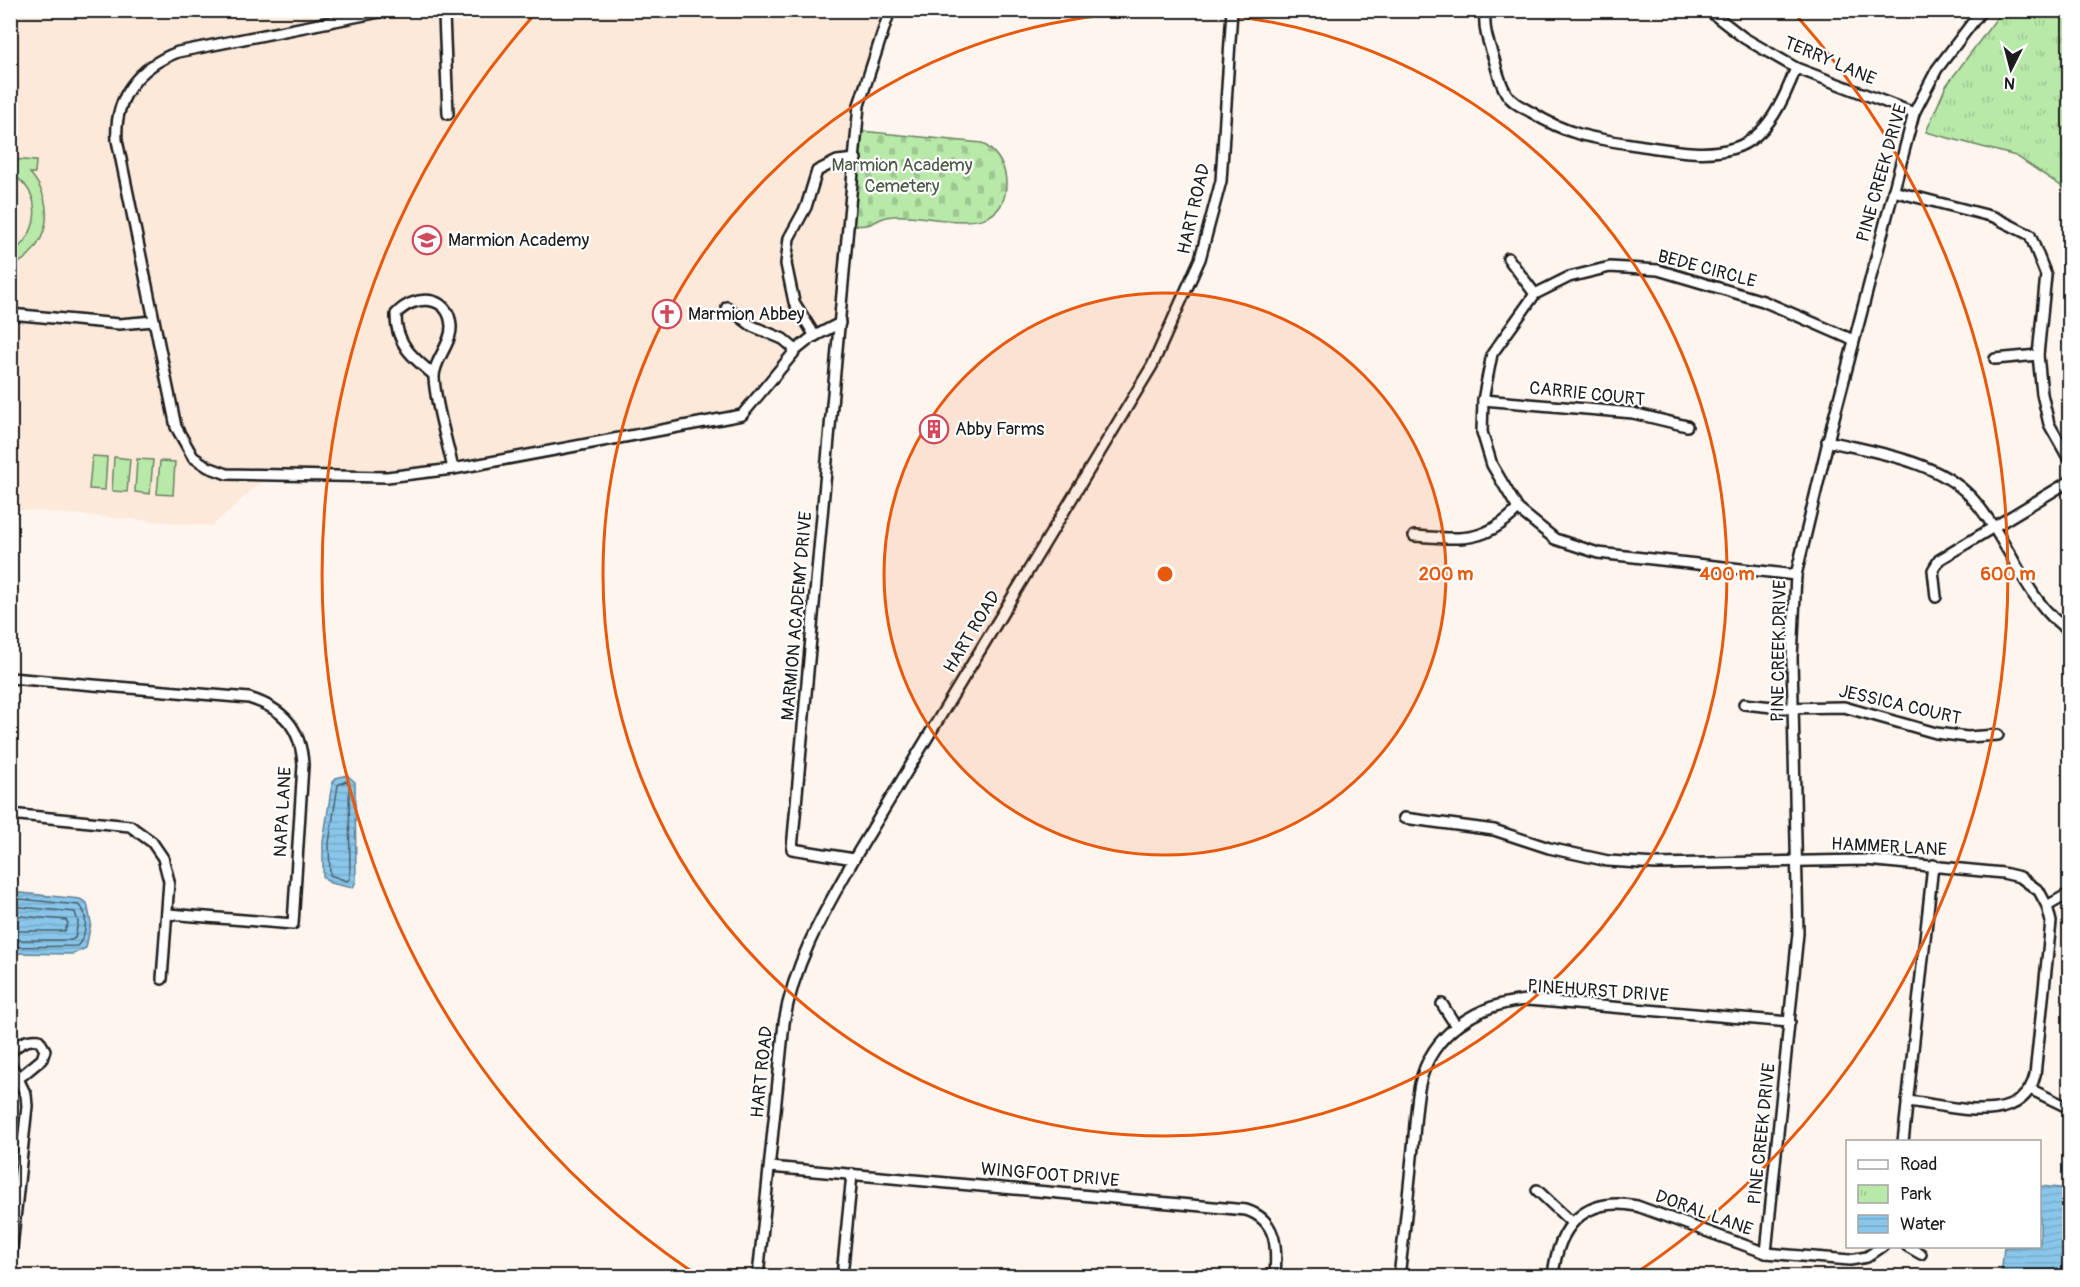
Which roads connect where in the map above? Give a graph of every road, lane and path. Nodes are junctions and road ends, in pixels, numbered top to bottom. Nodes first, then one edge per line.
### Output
1 (390, 10) edge
2 (890, 10) edge
3 (1232, 10) edge
4 (1486, 10) edge
5 (1708, 10) edge
6 (1982, 10) edge
7 (442, 12) edge
8 (1797, 68) junction
9 (1914, 113) junction
10 (448, 114) dead end
11 (856, 159) junction
12 (1893, 191) junction
13 (1508, 258) dead end
14 (1534, 294) junction
15 (727, 307) dead end
16 (10, 314) edge
17 (154, 321) junction
18 (840, 323) junction
19 (815, 336) junction
20 (1854, 340) junction
21 (796, 350) junction
22 (2038, 355) junction
23 (1995, 359) dead end
24 (434, 375) junction
25 (1483, 400) junction
26 (1687, 426) dead end
27 (1827, 441) junction
28 (2070, 461) edge
29 (453, 469) junction
30 (2070, 481) edge
31 (1518, 509) junction
32 (1993, 526) junction
33 (1414, 536) dead end
34 (1796, 575) junction
35 (1936, 597) dead end
36 (2070, 631) edge
37 (10, 678) edge
38 (1744, 704) dead end
39 (1794, 706) junction
40 (1998, 735) dead end
41 (10, 814) edge
42 (1404, 818) dead end
43 (854, 859) junction
44 (1799, 860) junction
45 (1933, 865) junction
46 (2070, 893) edge
47 (2047, 906) junction
48 (168, 914) junction
49 (162, 979) dead end
50 (1442, 1004) dead end
51 (1790, 1022) junction
52 (1456, 1026) junction
53 (10, 1053) edge
54 (11, 1064) edge
55 (19, 1078) junction
56 (2031, 1089) junction
57 (1907, 1101) junction
58 (2065, 1106) dead end
59 (1903, 1140) edge
60 (770, 1167) junction
61 (852, 1174) junction
62 (1537, 1190) dead end
63 (14, 1199) edge
64 (1572, 1223) junction
65 (1880, 1248) edge
66 (1910, 1248) edge
67 (1766, 1253) junction
68 (1921, 1254) dead end
69 (10, 1266) edge
70 (758, 1276) edge
71 (842, 1276) edge
72 (1275, 1276) edge
73 (1399, 1276) edge
74 (1553, 1276) edge

1 - 17 street
2 - 11 street, MARMION ACADEMY DRIVE
3 - 43 street, HART ROAD
4 - 8 street
5 - 8 street, TERRY LANE
6 - 9 street, PINE CREEK DRIVE
7 - 10 street
8 - 9 street, TERRY LANE
9 - 12 street, PINE CREEK DRIVE
11 - 18 street, MARMION ACADEMY DRIVE
11 - 19 street
12 - 20 street, PINE CREEK DRIVE
12 - 22 street
13 - 14 street
14 - 20 street, BEDE CIRCLE
14 - 25 street, BEDE CIRCLE
15 - 21 street
16 - 17 street
17 - 29 street
18 - 19 street
18 - 43 street, MARMION ACADEMY DRIVE
19 - 21 street
20 - 27 street, PINE CREEK DRIVE
21 - 29 street
22 - 23 street
22 - 28 street
24 - 24 street
24 - 29 street
25 - 26 street, CARRIE COURT
25 - 31 street, BEDE CIRCLE
27 - 32 street
27 - 34 street, PINE CREEK DRIVE
30 - 32 street
31 - 33 street
31 - 34 street
32 - 35 street
32 - 36 street
34 - 39 street, PINE CREEK DRIVE
37 - 48 street, NAPA LANE
38 - 39 street, JESSICA COURT
39 - 40 street, JESSICA COURT
39 - 44 street, PINE CREEK DRIVE
41 - 48 street
42 - 44 street, HAMMER LANE
43 - 60 street, HART ROAD
44 - 45 street, HAMMER LANE
44 - 51 street, PINE CREEK DRIVE
45 - 47 street, HAMMER LANE
45 - 57 street
46 - 47 street
47 - 56 street
48 - 49 street
50 - 52 street
51 - 52 street, PINEHURST DRIVE
51 - 67 street, PINE CREEK DRIVE
52 - 73 street, PINEHURST DRIVE
53 - 55 street
54 - 55 street
55 - 63 street
56 - 57 street
56 - 58 street
57 - 59 street
60 - 61 street, WINGFOOT DRIVE
60 - 70 street, HART ROAD
61 - 71 street
61 - 72 street, WINGFOOT DRIVE
62 - 64 street
63 - 69 street
64 - 67 street, DORAL LANE
64 - 74 street
65 - 67 street, DORAL LANE
66 - 68 street

